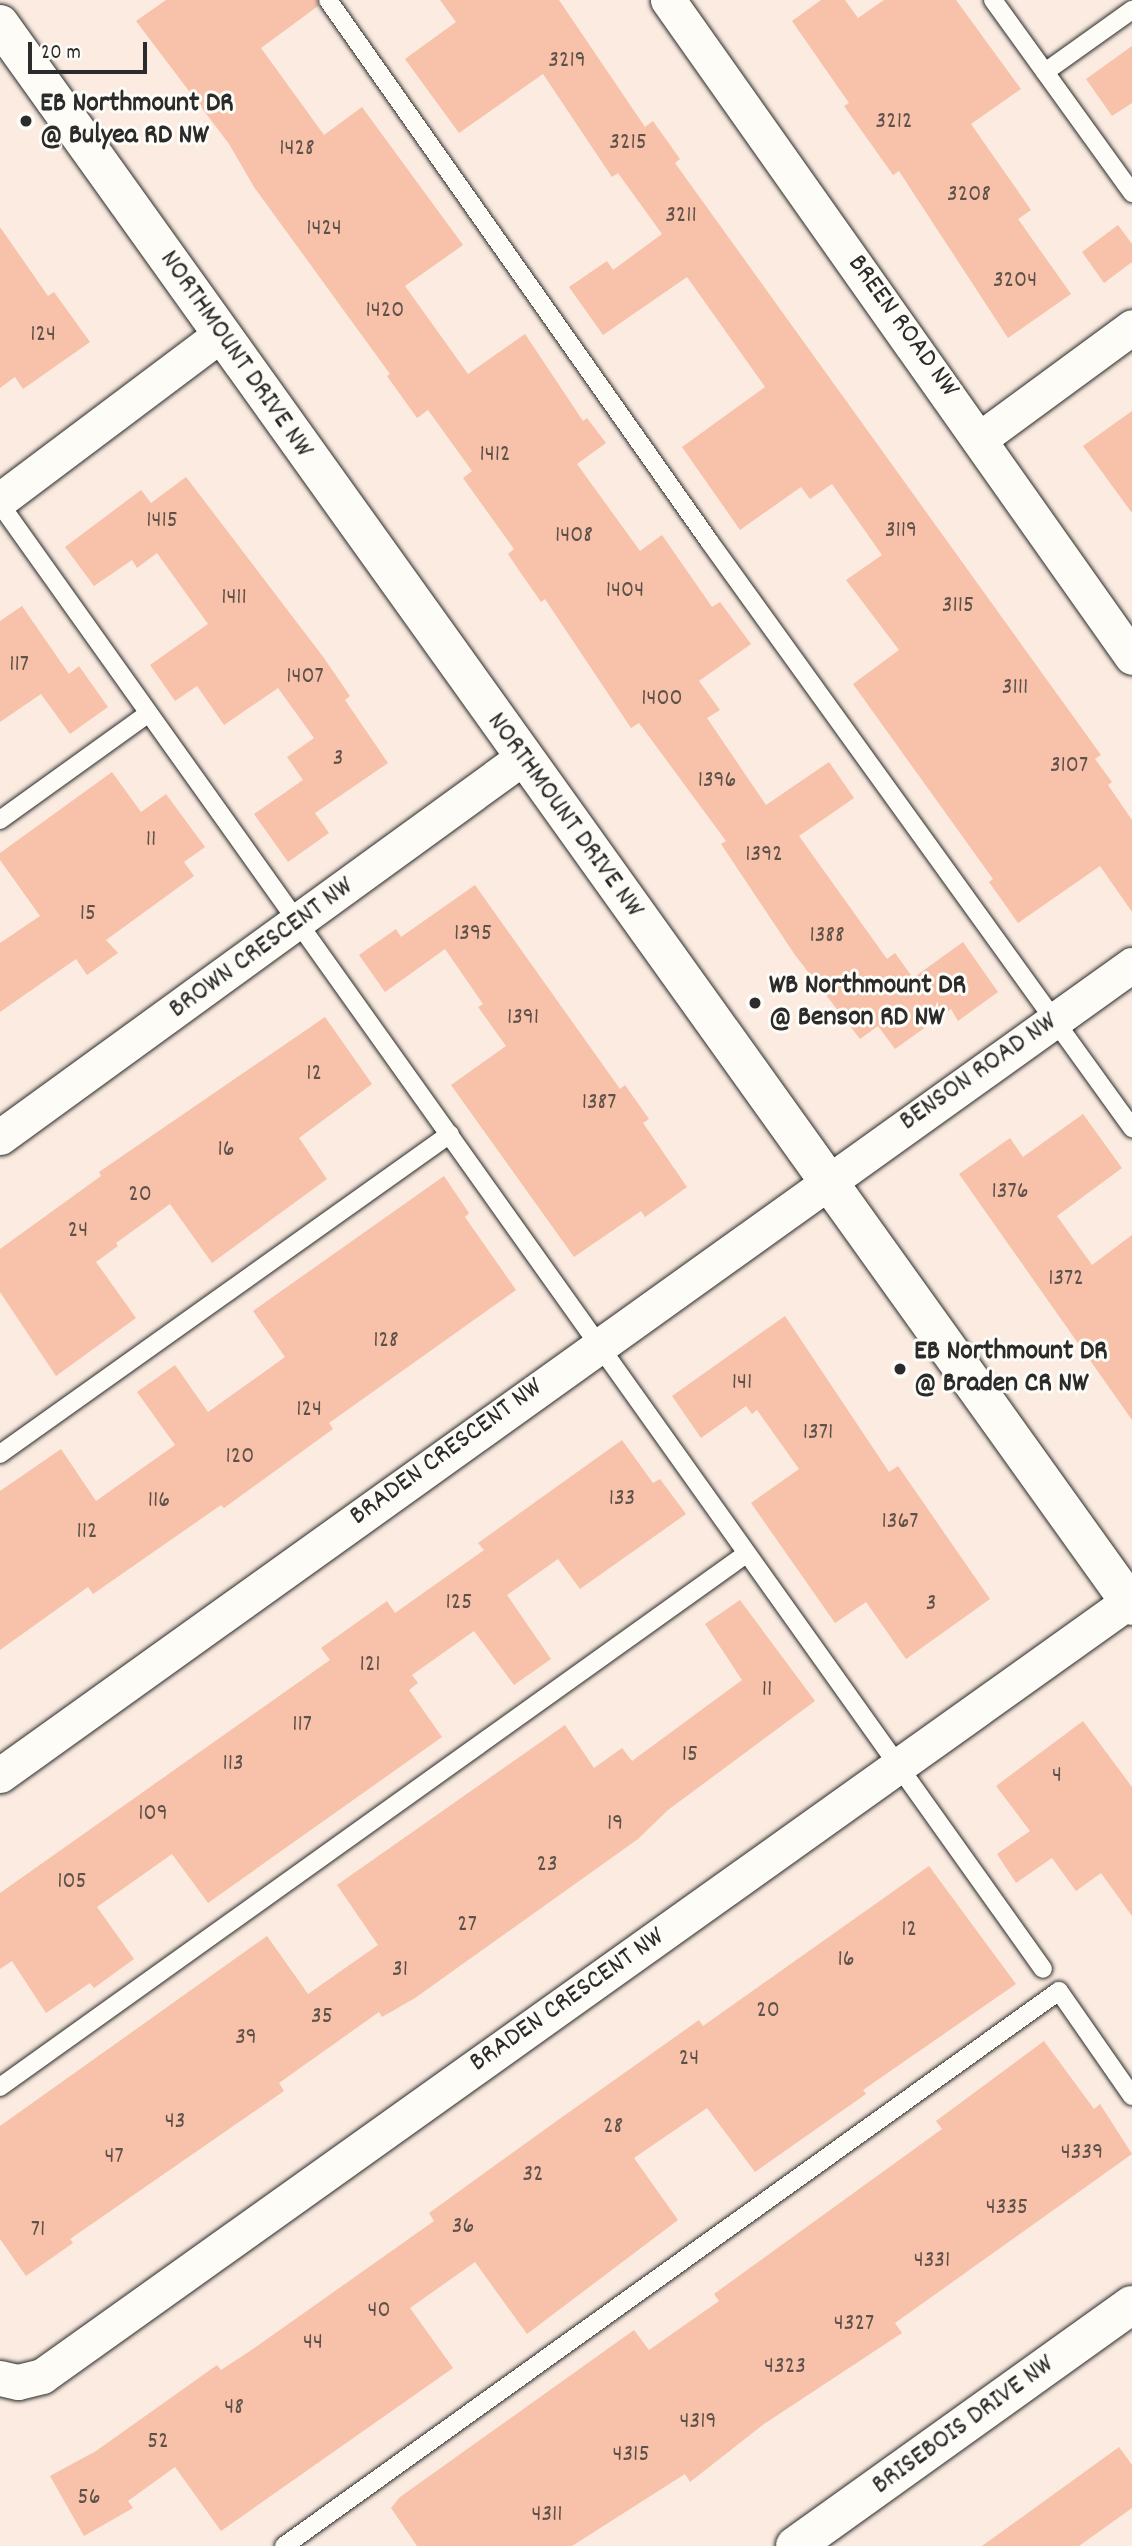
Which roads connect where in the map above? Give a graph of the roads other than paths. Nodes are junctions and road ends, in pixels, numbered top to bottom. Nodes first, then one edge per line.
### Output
1 (328, 0) edge
2 (993, 0) edge
3 (685, 6) edge
4 (1132, 10) edge
5 (0, 24) edge
6 (1045, 72) junction
7 (1132, 193) edge
8 (1132, 327) edge
9 (221, 334) junction
10 (981, 438) junction
11 (0, 502) edge
12 (1132, 657) edge
13 (149, 713) junction
14 (522, 758) junction
15 (0, 820) edge
16 (298, 923) junction
17 (1132, 965) edge
18 (1055, 1020) junction
19 (1132, 1128) edge
20 (450, 1134) junction
21 (0, 1137) edge
22 (826, 1181) junction
23 (597, 1344) junction
24 (0, 1454) edge
25 (747, 1555) junction
26 (1131, 1602) edge
27 (897, 1766) junction
28 (0, 1775) edge
29 (1043, 1969) dead end
30 (0, 2087) edge
31 (1132, 2096) edge
32 (1132, 2305) edge
33 (0, 2378) edge
34 (284, 2546) edge
35 (795, 2546) edge

1 - 18 lane
2 - 6 lane
3 - 10 street, BREEN ROAD NW
4 - 6 lane
5 - 9 street, NORTHMOUNT DRIVE NW
6 - 7 lane
8 - 10 street
9 - 11 street
9 - 14 street, NORTHMOUNT DRIVE NW
10 - 12 street, BREEN ROAD NW
11 - 13 lane
13 - 15 lane
13 - 16 lane
14 - 16 street, BROWN CRESCENT NW
14 - 22 street, NORTHMOUNT DRIVE NW
16 - 20 lane
16 - 21 street, BROWN CRESCENT NW
17 - 18 street, BENSON ROAD NW
18 - 19 lane
18 - 22 street, BENSON ROAD NW
20 - 23 lane
20 - 24 lane
22 - 23 street, BRADEN CRESCENT NW
22 - 26 street, NORTHMOUNT DRIVE NW
23 - 25 lane
23 - 28 street, BRADEN CRESCENT NW
25 - 27 lane
25 - 30 lane
26 - 27 street, BRADEN CRESCENT NW
27 - 29 lane
27 - 33 street, BRADEN CRESCENT NW
31 - 34 lane
32 - 35 street, BRISEBOIS DRIVE NW

